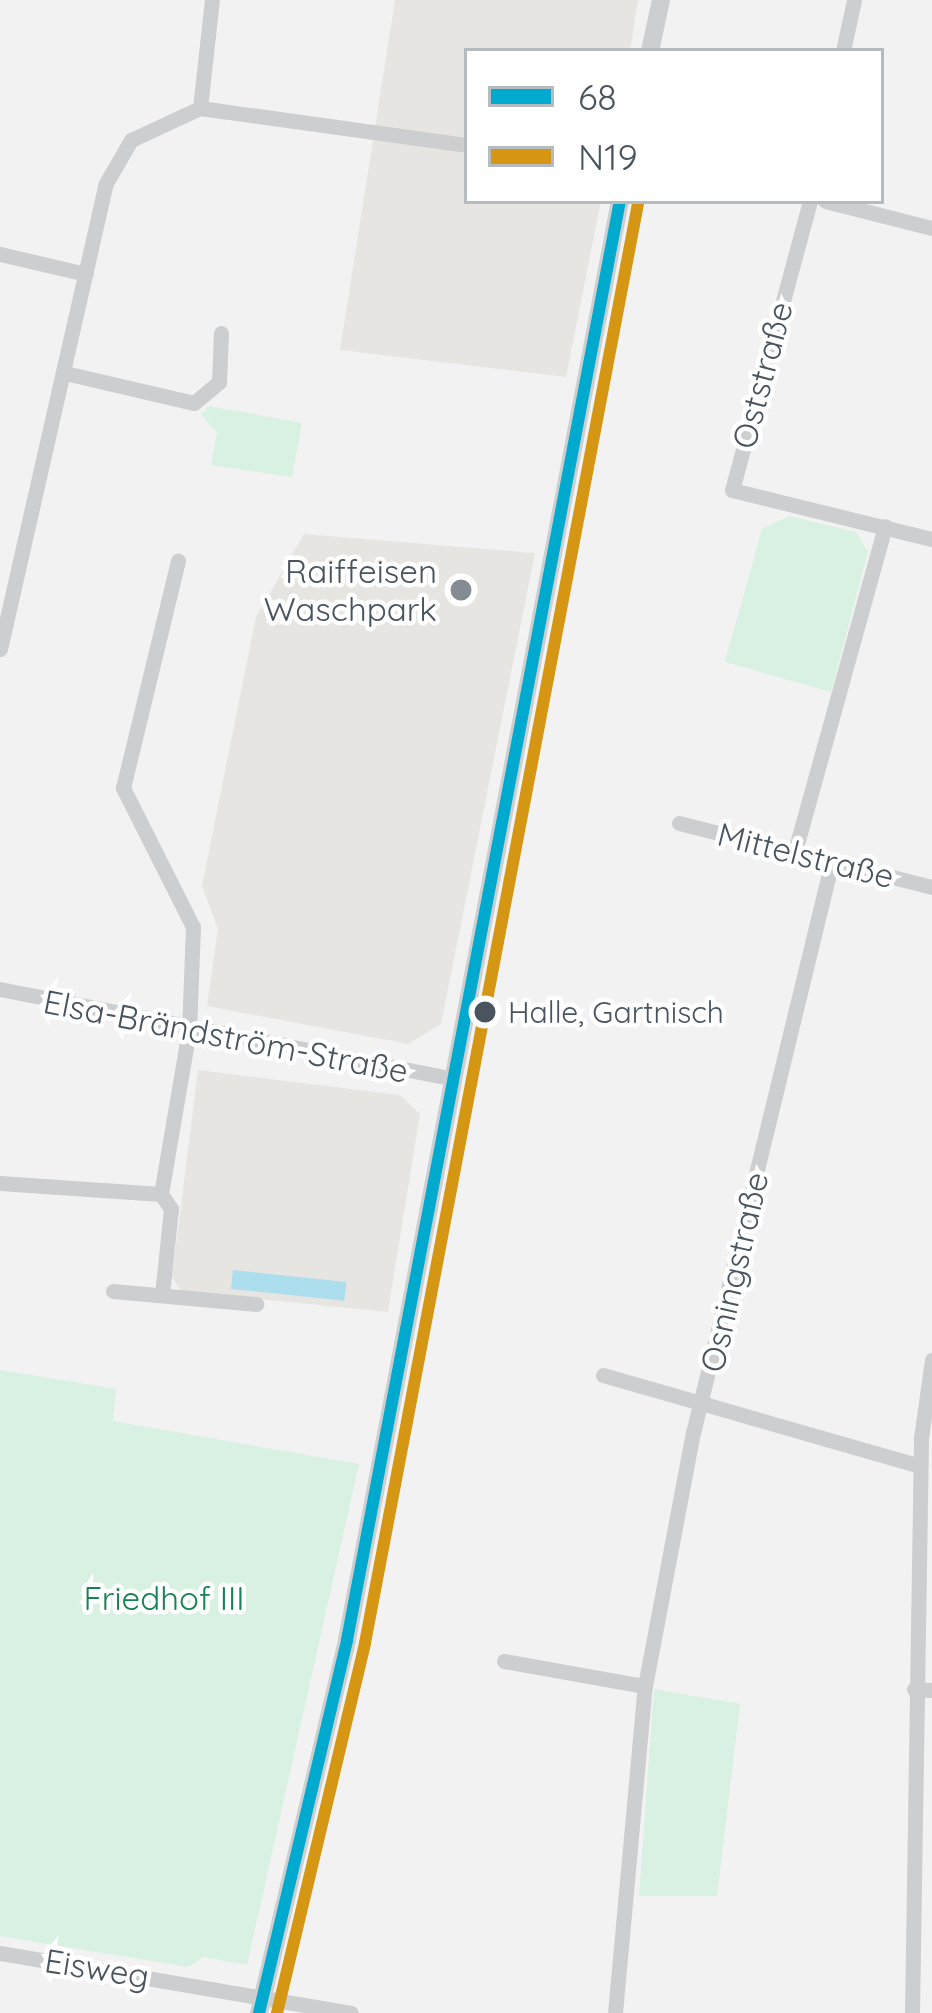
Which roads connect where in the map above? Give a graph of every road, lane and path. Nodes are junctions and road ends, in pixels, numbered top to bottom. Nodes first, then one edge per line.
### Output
1 (212, 0) edge
2 (661, 0) edge
3 (854, 0) edge
4 (651, 48) edge
5 (844, 48) edge
6 (200, 108) junction
7 (464, 145) edge
8 (619, 204) edge
9 (809, 204) edge
10 (837, 204) edge
11 (932, 227) edge
12 (0, 254) edge
13 (86, 274) junction
14 (221, 333) dead end
15 (65, 373) junction
16 (885, 526) junction
17 (932, 538) edge
18 (178, 561) dead end
19 (6, 589) edge
20 (0, 649) edge
21 (679, 823) dead end
22 (795, 851) junction
23 (832, 861) junction
24 (932, 887) edge
25 (0, 989) edge
26 (189, 1031) junction
27 (453, 1078) junction
28 (0, 1183) edge
29 (161, 1194) junction
30 (113, 1291) dead end
31 (163, 1295) junction
32 (256, 1304) dead end
33 (932, 1360) edge
34 (603, 1375) dead end
35 (703, 1401) junction
36 (920, 1466) junction
37 (926, 1495) edge
38 (504, 1661) dead end
39 (646, 1686) junction
40 (914, 1689) junction
41 (932, 1690) edge
42 (926, 1880) edge
43 (0, 1953) edge
44 (262, 2003) edge
45 (350, 2013) edge
46 (615, 2013) edge
47 (912, 2013) edge

1 - 6 street
2 - 4 street
3 - 5 street
6 - 7 street
6 - 13 street
8 - 27 street
9 - 16 street, Oststraße
10 - 11 street
12 - 13 street
13 - 15 street
14 - 15 street
15 - 19 street
16 - 17 street, Oststraße
16 - 22 street
18 - 26 street
19 - 20 street
21 - 22 street, Mittelstraße
22 - 23 street, Mittelstraße
23 - 24 street, Mittelstraße
23 - 35 street, Osningstraße
25 - 26 street, Elsa-Brändström-Straße
26 - 27 street, Elsa-Brändström-Straße
26 - 29 street
27 - 44 street
28 - 29 street
29 - 31 street
30 - 31 street
31 - 32 street
33 - 36 street
34 - 35 street
35 - 36 street
35 - 39 street, Osningstraße
36 - 37 street
37 - 40 street
38 - 39 street
39 - 46 street, Osningstraße
40 - 41 street
40 - 42 street
42 - 47 street
43 - 44 street, Eisweg
44 - 45 street, Eisweg

